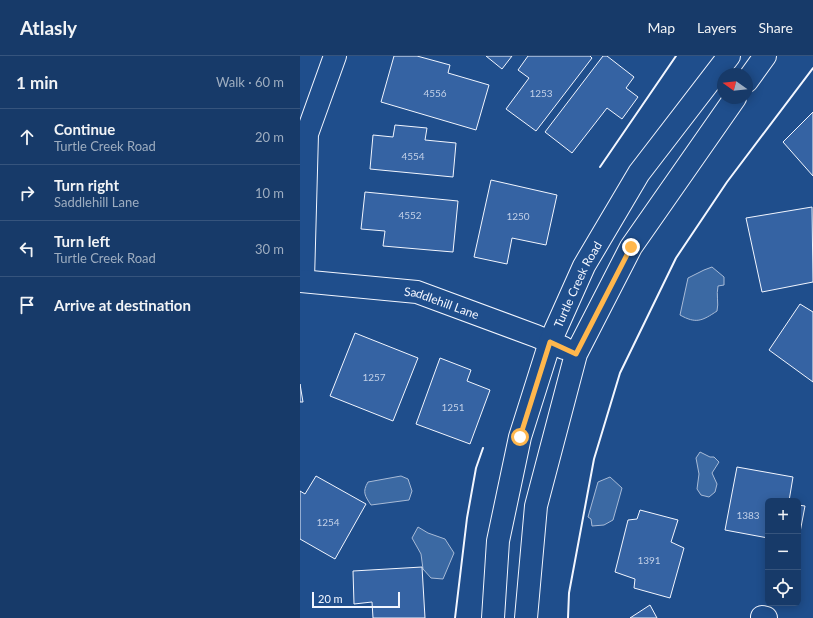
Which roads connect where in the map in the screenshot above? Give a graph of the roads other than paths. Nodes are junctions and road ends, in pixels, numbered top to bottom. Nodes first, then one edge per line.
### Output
1 (335, 56) edge
2 (729, 56) edge
3 (765, 56) edge
4 (753, 73) edge
5 (731, 104) edge
6 (302, 280) edge
7 (550, 342) junction
8 (576, 354) junction
9 (493, 618) edge
10 (526, 618) edge

1 - 6 street
2 - 7 street, Turtle Creek Road
3 - 4 street
5 - 8 street
6 - 7 street, Saddlehill Lane
7 - 8 street, Saddlehill Lane
7 - 9 street, Turtle Creek Road
8 - 10 street

